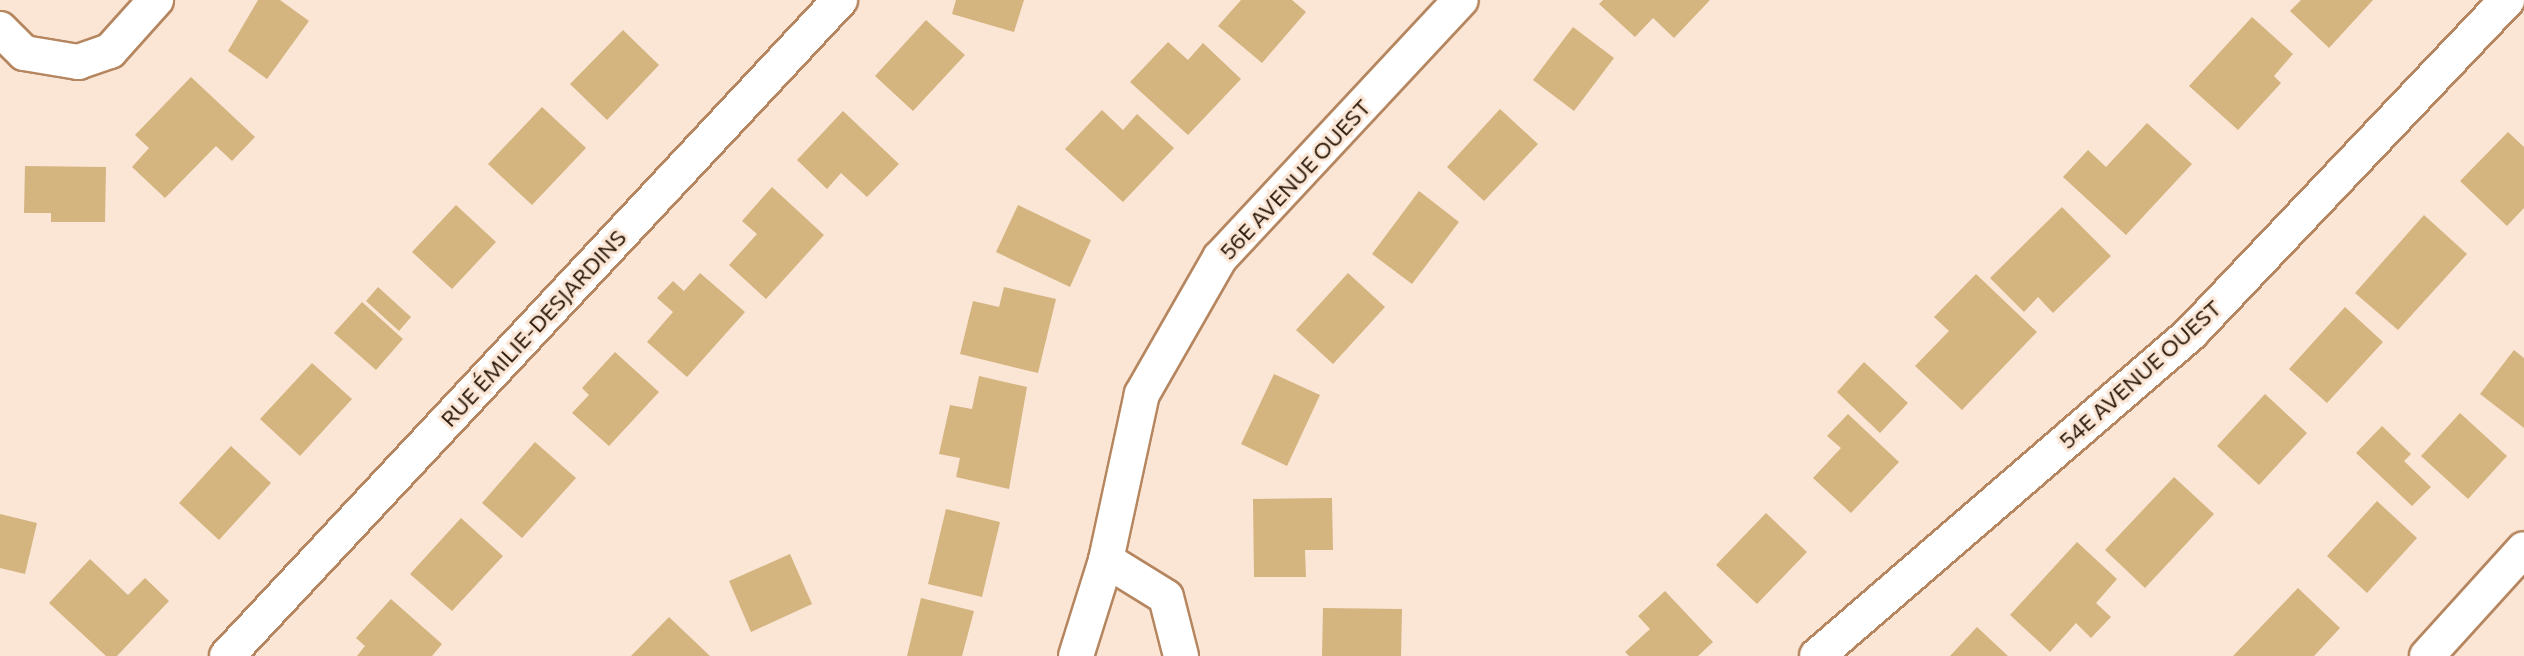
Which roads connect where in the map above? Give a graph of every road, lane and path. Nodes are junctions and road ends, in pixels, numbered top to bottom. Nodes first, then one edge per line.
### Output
1 (156, 0) edge
2 (840, 0) edge
3 (1461, 0) edge
4 (2507, 0) edge
5 (0, 29) edge
6 (2524, 549) edge
7 (1106, 560) junction
8 (227, 656) edge
9 (1076, 656) edge
10 (1181, 656) edge
11 (1817, 656) edge
12 (2427, 656) edge

1 - 5 street
2 - 8 street, RUE ÉMILIE-DESJARDINS
3 - 7 street, 56E AVENUE OUEST
4 - 11 street, 54E AVENUE OUEST
6 - 12 street
7 - 9 street, 56E AVENUE OUEST
7 - 10 street

